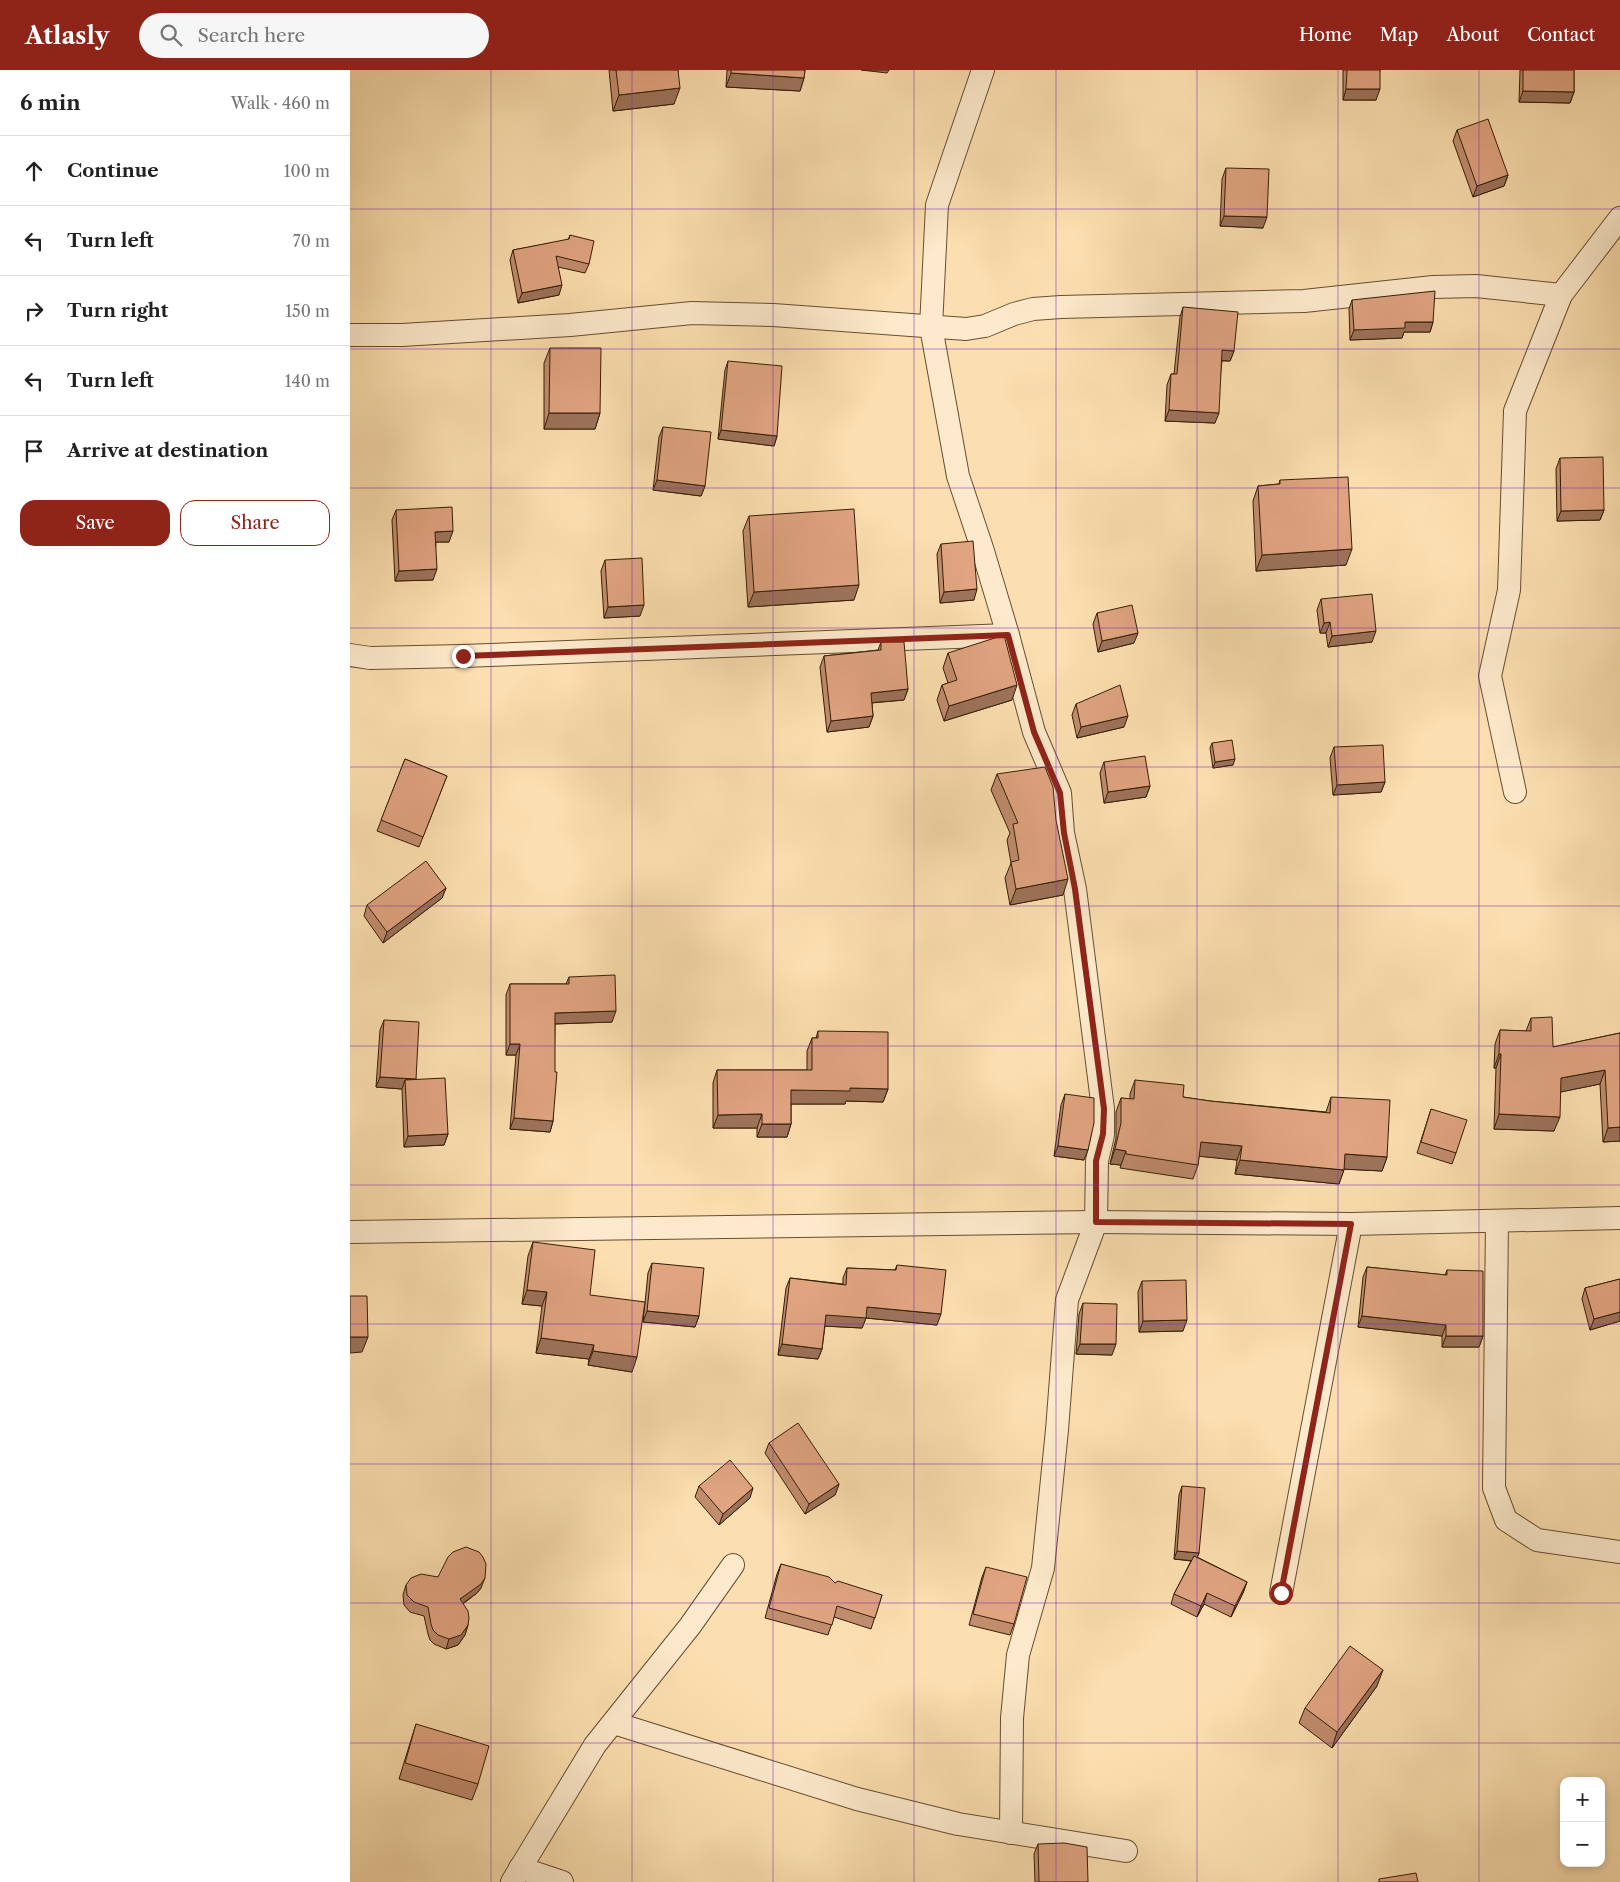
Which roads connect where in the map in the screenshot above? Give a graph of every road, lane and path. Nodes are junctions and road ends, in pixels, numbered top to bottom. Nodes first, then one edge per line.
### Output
1 (983, 70) edge
2 (1620, 218) edge
3 (1561, 295) junction
4 (931, 327) junction
5 (350, 334) edge
6 (1008, 635) junction
7 (350, 654) edge
8 (1515, 792) dead end
9 (1620, 1218) edge
10 (1497, 1221) junction
11 (1096, 1222) junction
12 (1351, 1224) junction
13 (350, 1232) edge
14 (1620, 1552) edge
15 (734, 1565) dead end
16 (1281, 1593) dead end
17 (614, 1722) junction
18 (1011, 1833) junction
19 (1126, 1851) dead end
20 (516, 1875) edge
21 (562, 1882) edge

1 - 4 street
2 - 3 street
3 - 4 street
3 - 8 street
4 - 5 street
4 - 6 street
6 - 7 street
6 - 11 street
9 - 10 street
10 - 12 street
10 - 14 street
11 - 12 street
11 - 13 street
11 - 18 street
12 - 16 street
15 - 17 street
17 - 18 street
17 - 20 street
18 - 19 street
20 - 21 street

